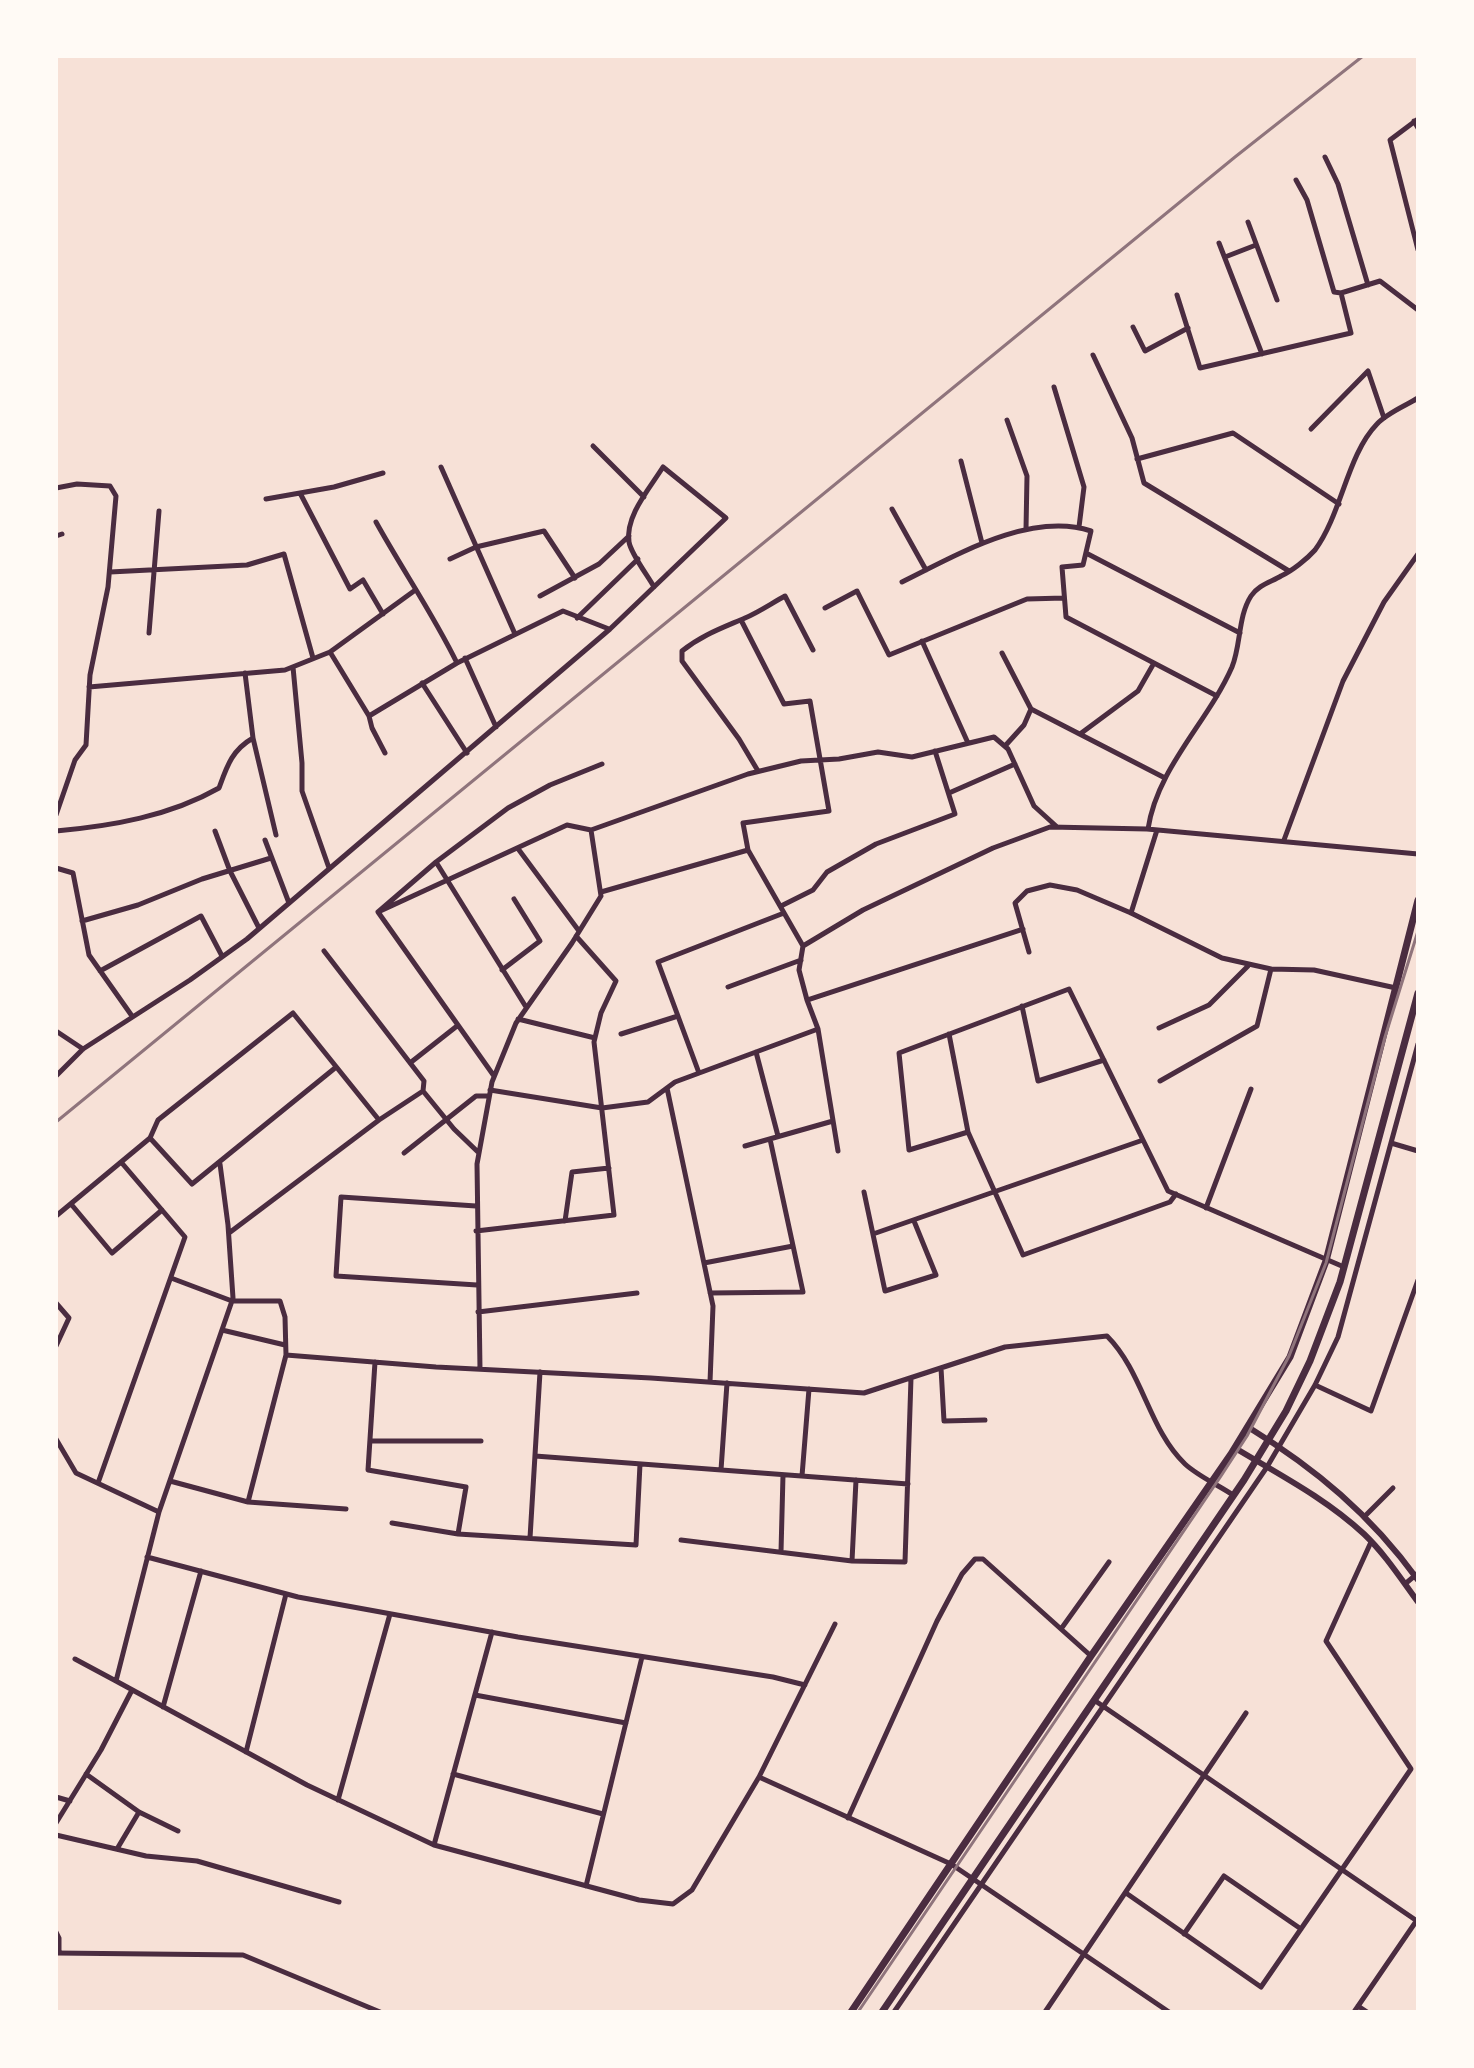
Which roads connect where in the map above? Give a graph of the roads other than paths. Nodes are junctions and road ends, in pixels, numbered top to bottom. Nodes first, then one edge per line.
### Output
1 (1416, 120) edge
2 (1418, 128) edge
3 (1325, 157) dead end
4 (1296, 180) dead end
5 (1248, 222) dead end
6 (1219, 243) dead end
7 (1256, 245) junction
8 (1418, 250) edge
9 (1225, 257) junction
10 (1368, 285) junction
11 (1341, 293) junction
12 (1177, 295) dead end
13 (1277, 300) dead end
14 (1418, 310) edge
15 (1133, 327) dead end
16 (1188, 328) junction
17 (1262, 354) junction
18 (1093, 355) dead end
19 (1054, 387) dead end
20 (1418, 398) edge
21 (1384, 418) junction
22 (1007, 420) dead end
23 (1311, 429) dead end
24 (593, 446) dead end
25 (1137, 459) junction
26 (961, 461) dead end
27 (441, 467) dead end
28 (383, 473) dead end
29 (56, 488) edge
30 (300, 493) junction
31 (644, 497) junction
32 (266, 499) dead end
33 (1339, 504) junction
34 (892, 509) dead end
35 (159, 511) dead end
36 (376, 522) dead end
37 (1079, 527) junction
38 (1026, 529) junction
39 (630, 536) junction
40 (982, 543) junction
41 (476, 547) junction
42 (1086, 553) junction
43 (1418, 554) edge
44 (450, 559) dead end
45 (638, 559) junction
46 (154, 570) junction
47 (926, 570) junction
48 (1289, 571) junction
49 (110, 572) junction
50 (575, 578) junction
51 (902, 582) dead end
52 (654, 587) junction
53 (414, 591) junction
54 (540, 596) dead end
55 (1064, 598) junction
56 (825, 608) dead end
57 (383, 614) junction
58 (577, 618) junction
59 (741, 620) junction
60 (610, 629) junction
61 (149, 633) dead end
62 (1240, 633) junction
63 (515, 634) junction
64 (922, 641) junction
65 (813, 650) dead end
66 (330, 652) junction
67 (1002, 653) dead end
68 (313, 658) junction
69 (465, 658) junction
70 (457, 663) junction
71 (1154, 663) junction
72 (293, 667) junction
73 (245, 673) junction
74 (422, 683) junction
75 (89, 687) junction
76 (1217, 696) junction
77 (1031, 709) junction
78 (369, 716) junction
79 (496, 727) junction
80 (1080, 734) junction
81 (253, 738) junction
82 (968, 743) junction
83 (1005, 746) junction
84 (935, 751) junction
85 (385, 753) dead end
86 (467, 753) junction
87 (821, 760) junction
88 (602, 764) dead end
89 (1015, 764) junction
90 (758, 771) junction
91 (1165, 778) junction
92 (949, 793) junction
93 (58, 801) edge
94 (56, 815) edge
95 (1057, 827) junction
96 (1147, 829) junction
97 (591, 830) junction
98 (1157, 830) junction
99 (56, 831) edge
100 (215, 831) dead end
101 (276, 835) dead end
102 (265, 840) dead end
103 (1284, 840) junction
104 (519, 850) junction
105 (748, 850) junction
106 (1418, 854) edge
107 (271, 858) junction
108 (436, 862) junction
109 (56, 868) edge
110 (330, 869) junction
111 (230, 871) junction
112 (447, 881) junction
113 (601, 892) junction
114 (514, 899) dead end
115 (1418, 900) edge
116 (289, 903) junction
117 (781, 906) junction
118 (378, 912) junction
119 (784, 913) junction
120 (1131, 913) junction
121 (1416, 919) edge
122 (82, 921) junction
123 (259, 928) junction
124 (1023, 929) junction
125 (578, 934) junction
126 (803, 946) junction
127 (324, 951) dead end
128 (1029, 952) dead end
129 (222, 956) junction
130 (801, 960) junction
131 (1248, 966) junction
132 (1271, 969) junction
133 (502, 970) junction
134 (100, 971) junction
135 (728, 987) dead end
136 (1396, 988) junction
137 (1418, 993) edge
138 (807, 1000) junction
139 (1022, 1006) junction
140 (526, 1007) junction
141 (132, 1016) junction
142 (678, 1016) junction
143 (518, 1019) junction
144 (457, 1026) junction
145 (1159, 1028) dead end
146 (818, 1029) junction
147 (56, 1031) edge
148 (621, 1034) dead end
149 (949, 1034) junction
150 (595, 1038) junction
151 (1418, 1044) edge
152 (83, 1049) junction
153 (756, 1052) junction
154 (1104, 1060) junction
155 (410, 1063) junction
156 (335, 1068) junction
157 (699, 1073) junction
158 (56, 1076) edge
159 (494, 1076) junction
160 (1160, 1081) dead end
161 (667, 1088) junction
162 (1251, 1089) dead end
163 (423, 1091) junction
164 (490, 1093) junction
165 (602, 1108) junction
166 (446, 1118) junction
167 (379, 1120) junction
168 (833, 1121) junction
169 (968, 1132) junction
170 (778, 1136) junction
171 (150, 1138) junction
172 (770, 1139) junction
173 (1143, 1140) junction
174 (1391, 1143) junction
175 (745, 1146) dead end
176 (838, 1151) dead end
177 (1418, 1151) edge
178 (404, 1153) dead end
179 (479, 1153) junction
180 (121, 1162) junction
181 (220, 1164) junction
182 (609, 1168) junction
183 (994, 1190) junction
184 (864, 1192) dead end
185 (1176, 1194) junction
186 (71, 1204) junction
187 (476, 1206) junction
188 (1206, 1208) junction
189 (162, 1210) junction
190 (56, 1216) edge
191 (565, 1221) junction
192 (914, 1221) junction
193 (476, 1231) junction
194 (228, 1234) junction
195 (873, 1234) junction
196 (793, 1246) junction
197 (1326, 1261) junction
198 (703, 1263) junction
199 (1344, 1267) junction
200 (171, 1278) junction
201 (1418, 1280) edge
202 (477, 1285) junction
203 (637, 1293) dead end
204 (710, 1293) junction
205 (232, 1301) junction
206 (56, 1303) edge
207 (478, 1312) junction
208 (222, 1330) junction
209 (285, 1345) junction
210 (56, 1346) edge
211 (286, 1355) junction
212 (375, 1362) junction
213 (941, 1368) junction
214 (480, 1369) junction
215 (540, 1372) junction
216 (911, 1378) junction
217 (710, 1382) junction
218 (727, 1383) junction
219 (1315, 1385) junction
220 (809, 1389) junction
221 (985, 1420) dead end
222 (1248, 1427) junction
223 (56, 1439) edge
224 (1268, 1440) junction
225 (370, 1441) junction
226 (481, 1441) dead end
227 (1235, 1448) junction
228 (1279, 1448) junction
229 (535, 1456) junction
230 (1256, 1461) junction
231 (640, 1464) junction
232 (1267, 1467) junction
233 (721, 1470) junction
234 (783, 1475) junction
235 (802, 1476) junction
236 (856, 1480) junction
237 (170, 1481) junction
238 (1212, 1481) junction
239 (98, 1483) junction
240 (908, 1484) junction
241 (1393, 1488) dead end
242 (1233, 1495) junction
243 (248, 1502) junction
244 (346, 1509) dead end
245 (159, 1512) junction
246 (1364, 1517) junction
247 (392, 1523) dead end
248 (458, 1534) junction
249 (530, 1538) junction
250 (681, 1540) dead end
251 (1371, 1542) junction
252 (781, 1552) junction
253 (147, 1557) junction
254 (852, 1561) junction
255 (1109, 1562) dead end
256 (201, 1571) junction
257 (1417, 1576) edge
258 (1405, 1584) junction
259 (286, 1594) junction
260 (1418, 1602) edge
261 (390, 1614) junction
262 (835, 1624) dead end
263 (1061, 1629) junction
264 (492, 1632) junction
265 (1091, 1656) junction
266 (642, 1657) junction
267 (75, 1659) dead end
268 (116, 1681) junction
269 (805, 1685) junction
270 (132, 1690) junction
271 (475, 1695) junction
272 (1094, 1699) junction
273 (1104, 1706) junction
274 (163, 1707) junction
275 (1246, 1713) dead end
276 (626, 1723) junction
277 (246, 1752) junction
278 (86, 1774) junction
279 (453, 1774) junction
280 (1205, 1776) junction
281 (759, 1777) junction
282 (56, 1797) edge
283 (338, 1800) junction
284 (70, 1801) junction
285 (139, 1812) junction
286 (603, 1814) junction
287 (848, 1818) junction
288 (56, 1823) edge
289 (178, 1831) dead end
290 (56, 1835) edge
291 (434, 1845) junction
292 (116, 1849) junction
293 (951, 1864) junction
294 (1341, 1870) junction
295 (973, 1877) junction
296 (982, 1883) junction
297 (586, 1886) junction
298 (1126, 1893) junction
299 (339, 1902) dead end
300 (1417, 1920) edge
301 (1301, 1929) junction
302 (56, 1932) edge
303 (1184, 1934) junction
304 (58, 1952) edge
305 (1084, 1954) junction
306 (1356, 2009) edge
307 (380, 2012) edge
308 (851, 2012) edge
309 (882, 2012) edge
310 (894, 2012) edge
311 (1045, 2012) edge
312 (1169, 2012) edge
313 (1367, 2012) edge

1 - 2 street
1 - 8 street
3 - 10 street
4 - 11 street
5 - 7 street
6 - 9 street
7 - 9 street
7 - 13 street
9 - 17 street
10 - 11 street
10 - 14 street
11 - 17 street
12 - 16 street
15 - 16 street
16 - 17 street
18 - 25 street
19 - 37 street
20 - 21 street
21 - 23 street
21 - 33 street
22 - 38 street
24 - 31 street
25 - 33 street
25 - 48 street
26 - 40 street
27 - 41 street
28 - 30 street
29 - 49 street
30 - 32 street
30 - 57 street
31 - 39 street
31 - 52 street
33 - 48 street
34 - 47 street
35 - 46 street
36 - 53 street
37 - 38 street
37 - 42 street
38 - 40 street
39 - 45 street
39 - 50 street
40 - 47 street
41 - 44 street
41 - 50 street
41 - 63 street
42 - 55 street
42 - 62 street
43 - 103 street
45 - 52 street
45 - 58 street
46 - 49 street
46 - 61 street
46 - 68 street
47 - 51 street
48 - 62 street
49 - 75 street
50 - 54 street
52 - 60 street
53 - 57 street
53 - 70 street
55 - 64 street
55 - 71 street
56 - 64 street
57 - 66 street
58 - 60 street
58 - 63 street
59 - 65 street
59 - 87 street
59 - 90 street
60 - 79 street
62 - 76 street
63 - 69 street
64 - 82 street
66 - 68 street
66 - 78 street
67 - 77 street
68 - 72 street
69 - 70 street
69 - 79 street
70 - 74 street
71 - 76 street
71 - 80 street
72 - 73 street
72 - 110 street
73 - 75 street
73 - 81 street
74 - 78 street
74 - 86 street
75 - 93 street
76 - 91 street
77 - 80 street
77 - 83 street
78 - 85 street
79 - 86 street
80 - 91 street
81 - 99 street
81 - 101 street
82 - 83 street
82 - 84 street
83 - 89 street
84 - 87 street
84 - 92 street
86 - 110 street
87 - 90 street
87 - 105 street
88 - 108 street
89 - 92 street
89 - 95 street
90 - 97 street
91 - 96 street
92 - 117 street
93 - 94 street
95 - 96 street
95 - 126 street
96 - 98 street
97 - 104 street
97 - 113 street
98 - 103 street
98 - 120 street
100 - 111 street
102 - 107 street
103 - 106 street
104 - 112 street
104 - 125 street
105 - 113 street
105 - 117 street
107 - 111 street
107 - 116 street
108 - 112 street
108 - 118 street
109 - 122 street
110 - 116 street
111 - 122 street
111 - 123 street
112 - 118 street
112 - 133 street
113 - 125 street
114 - 133 street
115 - 121 main road
116 - 123 street
117 - 119 street
118 - 144 street
119 - 126 street
119 - 142 street
120 - 124 street
120 - 131 street
121 - 136 main road
122 - 134 street
123 - 129 street
124 - 128 street
124 - 138 street
125 - 140 street
125 - 150 street
126 - 130 street
127 - 155 street
129 - 134 street
129 - 141 street
130 - 135 street
130 - 138 street
131 - 132 street
131 - 145 street
132 - 136 street
132 - 160 street
133 - 140 street
134 - 141 street
136 - 197 main road
137 - 199 main road
138 - 146 street
139 - 149 street
139 - 154 street
139 - 154 street
140 - 143 street
141 - 152 street
142 - 148 street
142 - 157 street
143 - 150 street
143 - 159 street
144 - 155 street
144 - 159 street
146 - 153 street
146 - 168 street
147 - 152 street
149 - 169 street
149 - 169 street
150 - 165 street
151 - 174 street
152 - 158 street
153 - 157 street
153 - 170 street
154 - 173 street
155 - 163 street
156 - 167 street
156 - 171 street
156 - 181 street
157 - 161 street
159 - 164 street
161 - 165 street
161 - 198 street
162 - 188 street
163 - 166 street
163 - 167 street
164 - 165 street
164 - 166 street
164 - 179 street
165 - 182 street
166 - 178 street
166 - 179 street
167 - 194 street
168 - 170 street
168 - 176 street
169 - 183 street
170 - 172 street
171 - 180 street
171 - 181 street
172 - 175 street
172 - 196 street
173 - 183 street
173 - 185 street
174 - 177 street
174 - 219 street
179 - 187 street
180 - 186 street
180 - 189 street
181 - 194 street
182 - 191 street
182 - 191 street
183 - 185 street
183 - 192 street
184 - 195 street
185 - 188 street
186 - 189 street
186 - 190 street
187 - 193 street
187 - 202 street
188 - 197 street
189 - 200 street
191 - 193 street
192 - 195 street
192 - 195 street
193 - 202 street
194 - 205 street
196 - 198 street
196 - 204 street
197 - 199 street
197 - 222 main road
198 - 204 street
199 - 224 main road
200 - 205 street
200 - 239 street
201 - 219 street
202 - 207 street
203 - 207 street
204 - 217 street
205 - 208 street
205 - 209 street
206 - 210 street
207 - 214 street
208 - 209 street
208 - 237 street
209 - 211 street
211 - 212 street
211 - 243 street
212 - 214 street
212 - 225 street
213 - 216 street
213 - 221 street
213 - 238 street
214 - 215 street
215 - 217 street
215 - 229 street
216 - 220 street
216 - 240 street
217 - 218 street
218 - 220 street
218 - 233 street
219 - 228 street
220 - 235 street
222 - 224 street
222 - 227 main road
223 - 239 street
224 - 228 street
224 - 230 main road
225 - 226 street
225 - 248 street
227 - 230 street
227 - 238 main road
228 - 232 street
228 - 246 street
229 - 231 street
229 - 249 street
230 - 232 street
230 - 242 main road
231 - 233 street
231 - 249 street
232 - 251 street
232 - 273 street
233 - 234 street
234 - 235 street
234 - 252 street
235 - 236 street
236 - 240 street
236 - 254 street
237 - 243 street
237 - 245 street
238 - 242 street
238 - 265 main road
239 - 245 street
240 - 254 street
241 - 246 street
242 - 272 main road
243 - 244 street
245 - 253 street
246 - 257 street
247 - 248 street
248 - 249 street
250 - 252 street
251 - 258 street
251 - 294 street
252 - 254 street
253 - 256 street
253 - 268 street
255 - 263 street
256 - 259 street
256 - 274 street
257 - 258 street
258 - 260 street
259 - 261 street
259 - 277 street
261 - 264 street
261 - 283 street
262 - 269 street
263 - 265 street
263 - 287 street
264 - 266 street
264 - 271 street
265 - 293 main road
266 - 269 street
266 - 276 street
267 - 268 street
268 - 270 street
269 - 281 street
270 - 274 street
270 - 278 street
271 - 276 street
271 - 279 street
272 - 273 street
272 - 295 main road
273 - 280 street
273 - 296 street
274 - 277 street
275 - 280 street
276 - 286 street
277 - 283 street
278 - 284 street
278 - 285 street
279 - 286 street
279 - 291 street
280 - 294 street
280 - 298 street
281 - 287 street
281 - 297 street
282 - 284 street
283 - 291 street
284 - 288 street
285 - 289 street
285 - 292 street
286 - 297 street
287 - 293 street
290 - 292 street
291 - 297 street
292 - 299 street
293 - 295 street
293 - 308 main road
294 - 300 street
294 - 301 street
295 - 296 street
295 - 309 main road
296 - 305 street
296 - 310 street
298 - 303 street
298 - 305 street
300 - 306 street
301 - 303 street
301 - 303 street
302 - 304 street
304 - 307 street
305 - 311 street
305 - 312 street
306 - 313 street

